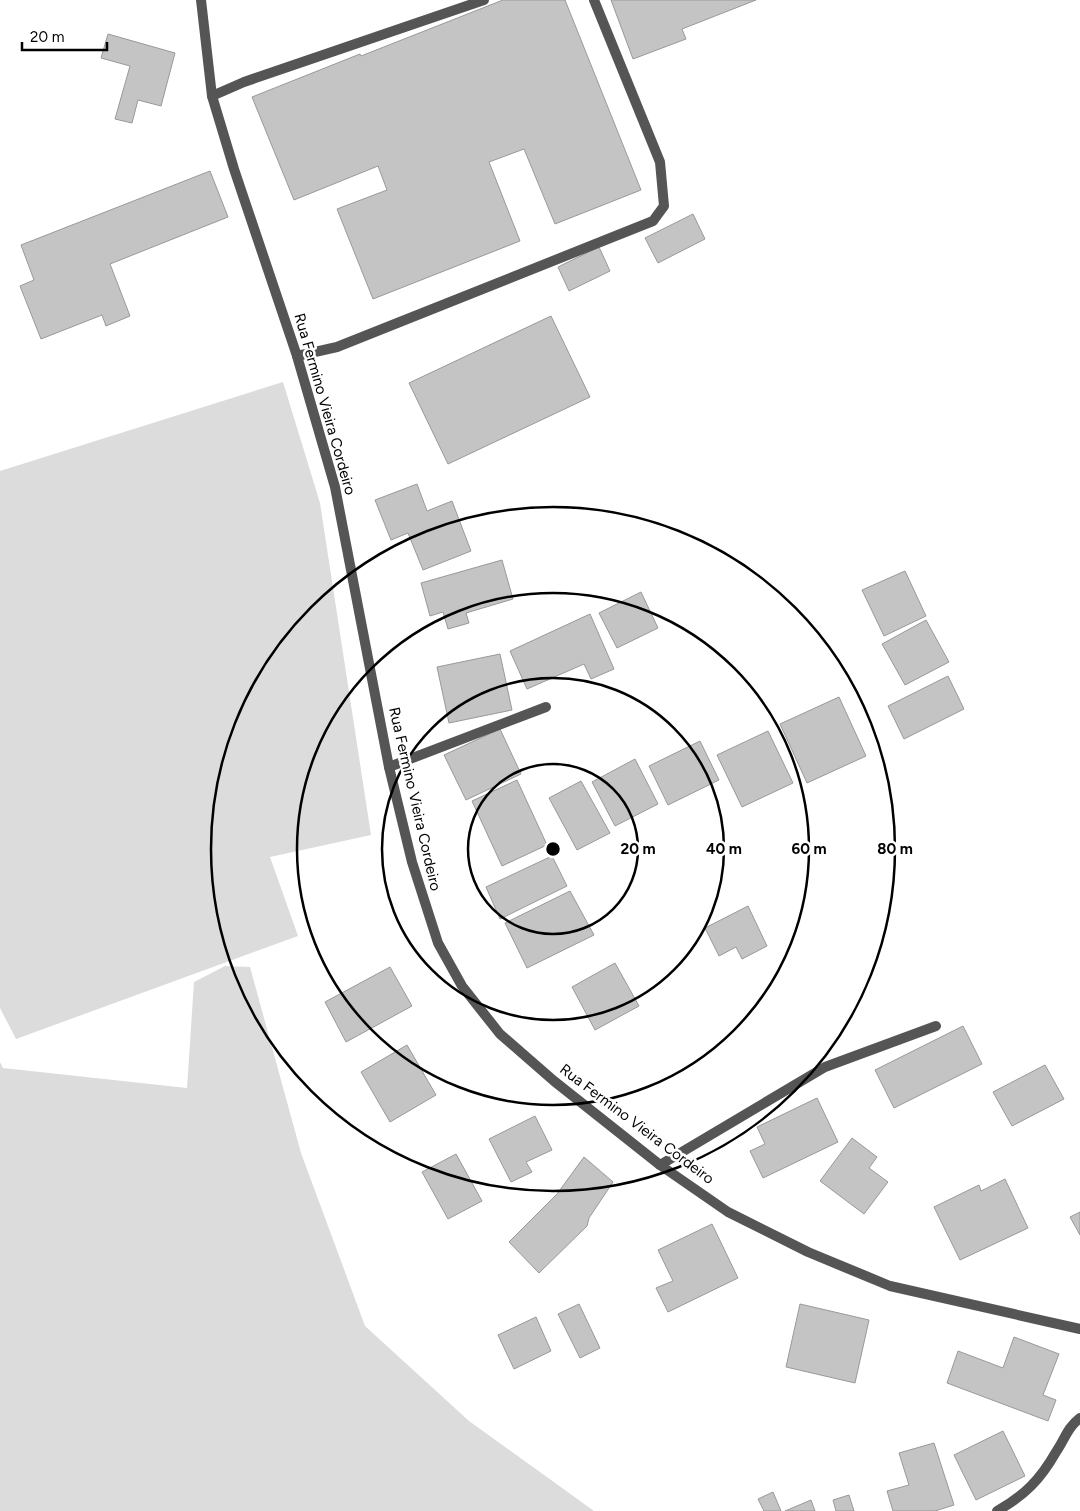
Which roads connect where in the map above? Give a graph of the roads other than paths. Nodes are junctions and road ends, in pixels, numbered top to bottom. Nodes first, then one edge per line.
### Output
1 (201, 0) edge
2 (484, 0) edge
3 (594, 0) edge
4 (212, 96) junction
5 (298, 356) junction
6 (546, 706) dead end
7 (390, 768) junction
8 (936, 1026) dead end
9 (660, 1165) junction
10 (1080, 1329) edge
11 (1080, 1418) edge
12 (997, 1511) edge

1 - 4 street, Rua Fermino Vieira Cordeiro
2 - 4 street
3 - 5 street
4 - 5 street, Rua Fermino Vieira Cordeiro
5 - 7 street, Rua Fermino Vieira Cordeiro
6 - 7 street
7 - 9 street, Rua Fermino Vieira Cordeiro
8 - 9 street
9 - 10 street, Rua Fermino Vieira Cordeiro
11 - 12 street

